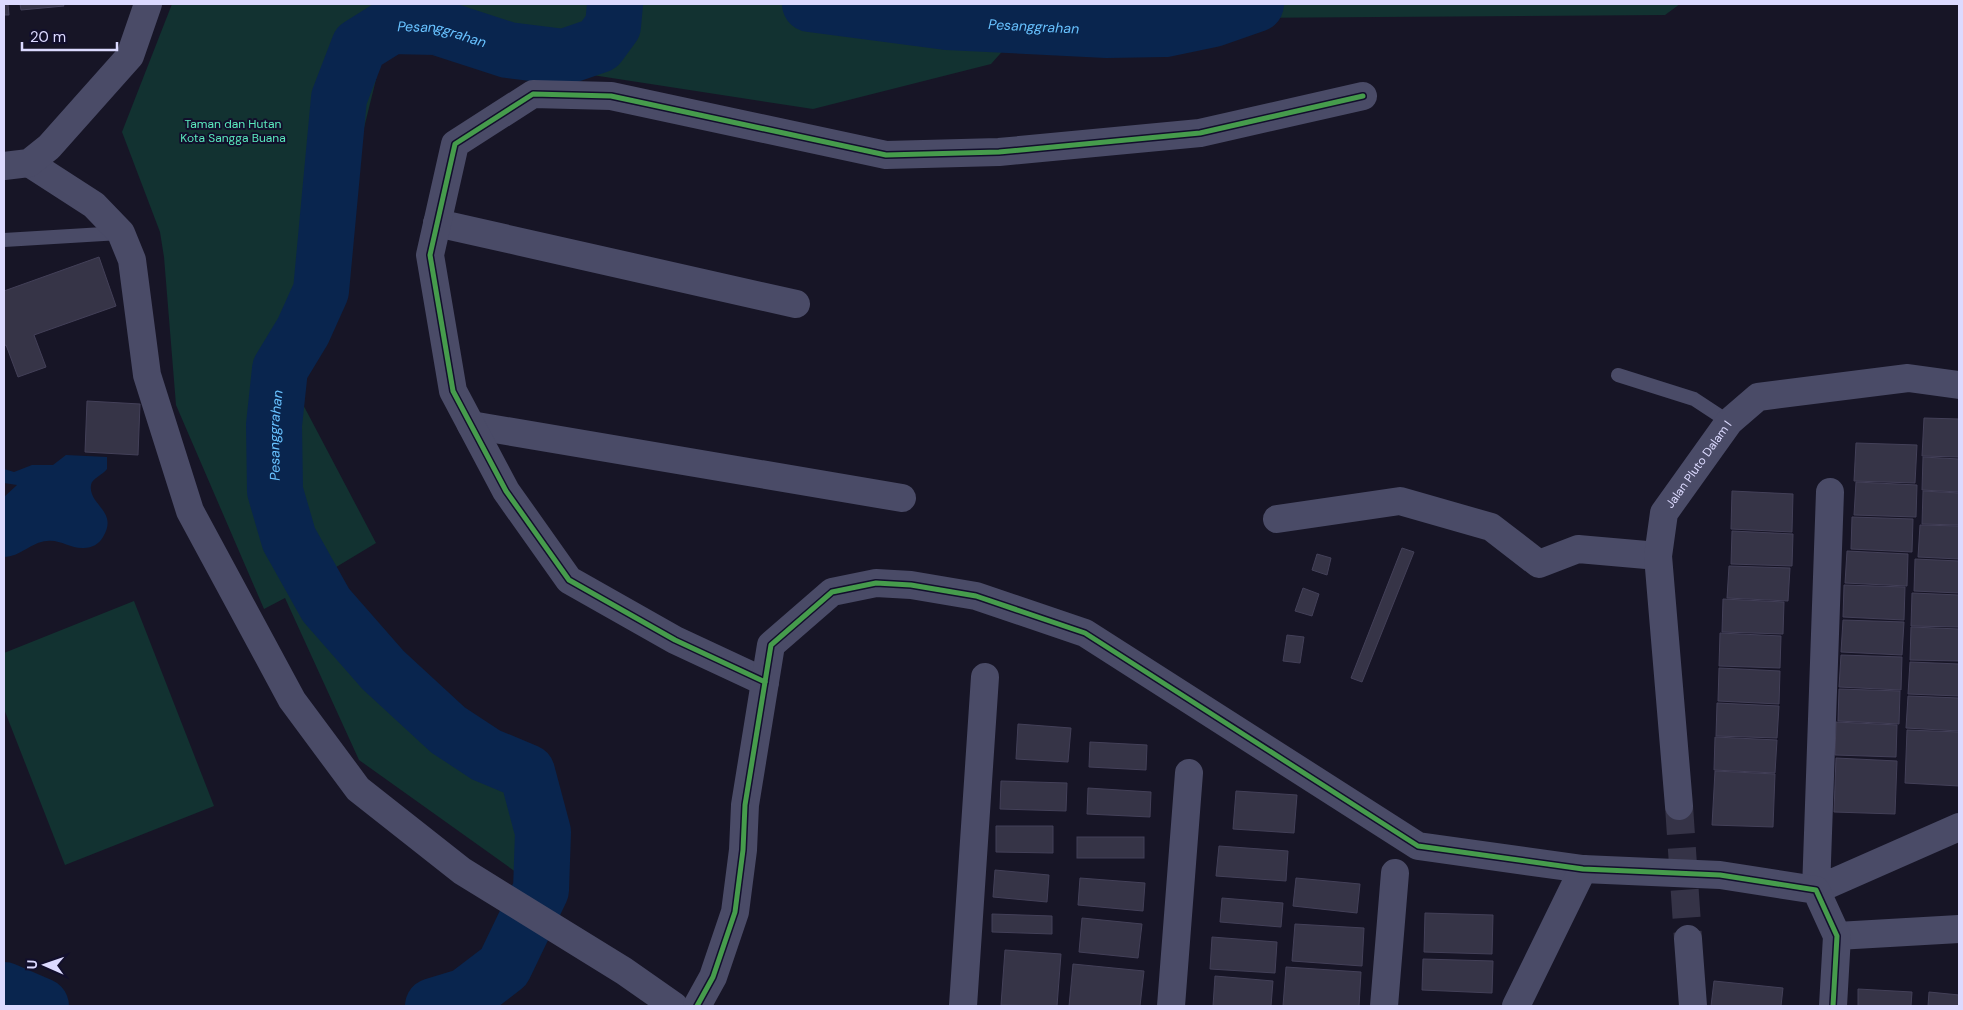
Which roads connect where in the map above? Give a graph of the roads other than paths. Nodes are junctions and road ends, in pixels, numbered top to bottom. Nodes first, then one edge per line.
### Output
1 (148, 4) edge
2 (1363, 96) dead end
3 (16, 165) edge
4 (437, 223) junction
5 (121, 232) junction
6 (4, 240) edge
7 (796, 304) dead end
8 (1618, 375) dead end
9 (1959, 385) edge
10 (1729, 422) junction
11 (471, 425) junction
12 (1830, 492) dead end
13 (902, 498) dead end
14 (1277, 519) dead end
15 (1658, 556) junction
16 (985, 677) dead end
17 (765, 682) junction
18 (1189, 773) dead end
19 (1680, 806) tunnel mouth
20 (1959, 827) edge
21 (1583, 869) junction
22 (1395, 873) dead end
23 (1816, 890) junction
24 (1959, 929) edge
25 (1837, 936) junction
26 (1688, 939) tunnel mouth
27 (674, 1006) edge
28 (697, 1006) edge
29 (963, 1006) edge
30 (1171, 1006) edge
31 (1384, 1006) edge
32 (1516, 1006) edge
33 (1693, 1006) edge
34 (1832, 1006) edge

1 - 3 street
2 - 4 street
3 - 5 street
4 - 7 street
4 - 11 street
5 - 6 lane
5 - 27 street
8 - 10 lane
9 - 10 street, Jalan Pluto Dalam I
10 - 15 street, Jalan Pluto Dalam I
11 - 13 street
11 - 17 street
12 - 23 street
14 - 15 street
15 - 19 street, Jalan Pluto Dalam I
16 - 29 street
17 - 21 street
17 - 28 street
18 - 30 street
20 - 23 street
21 - 23 street
21 - 32 street
22 - 31 street
23 - 25 street
24 - 25 street
25 - 34 street
26 - 33 street

